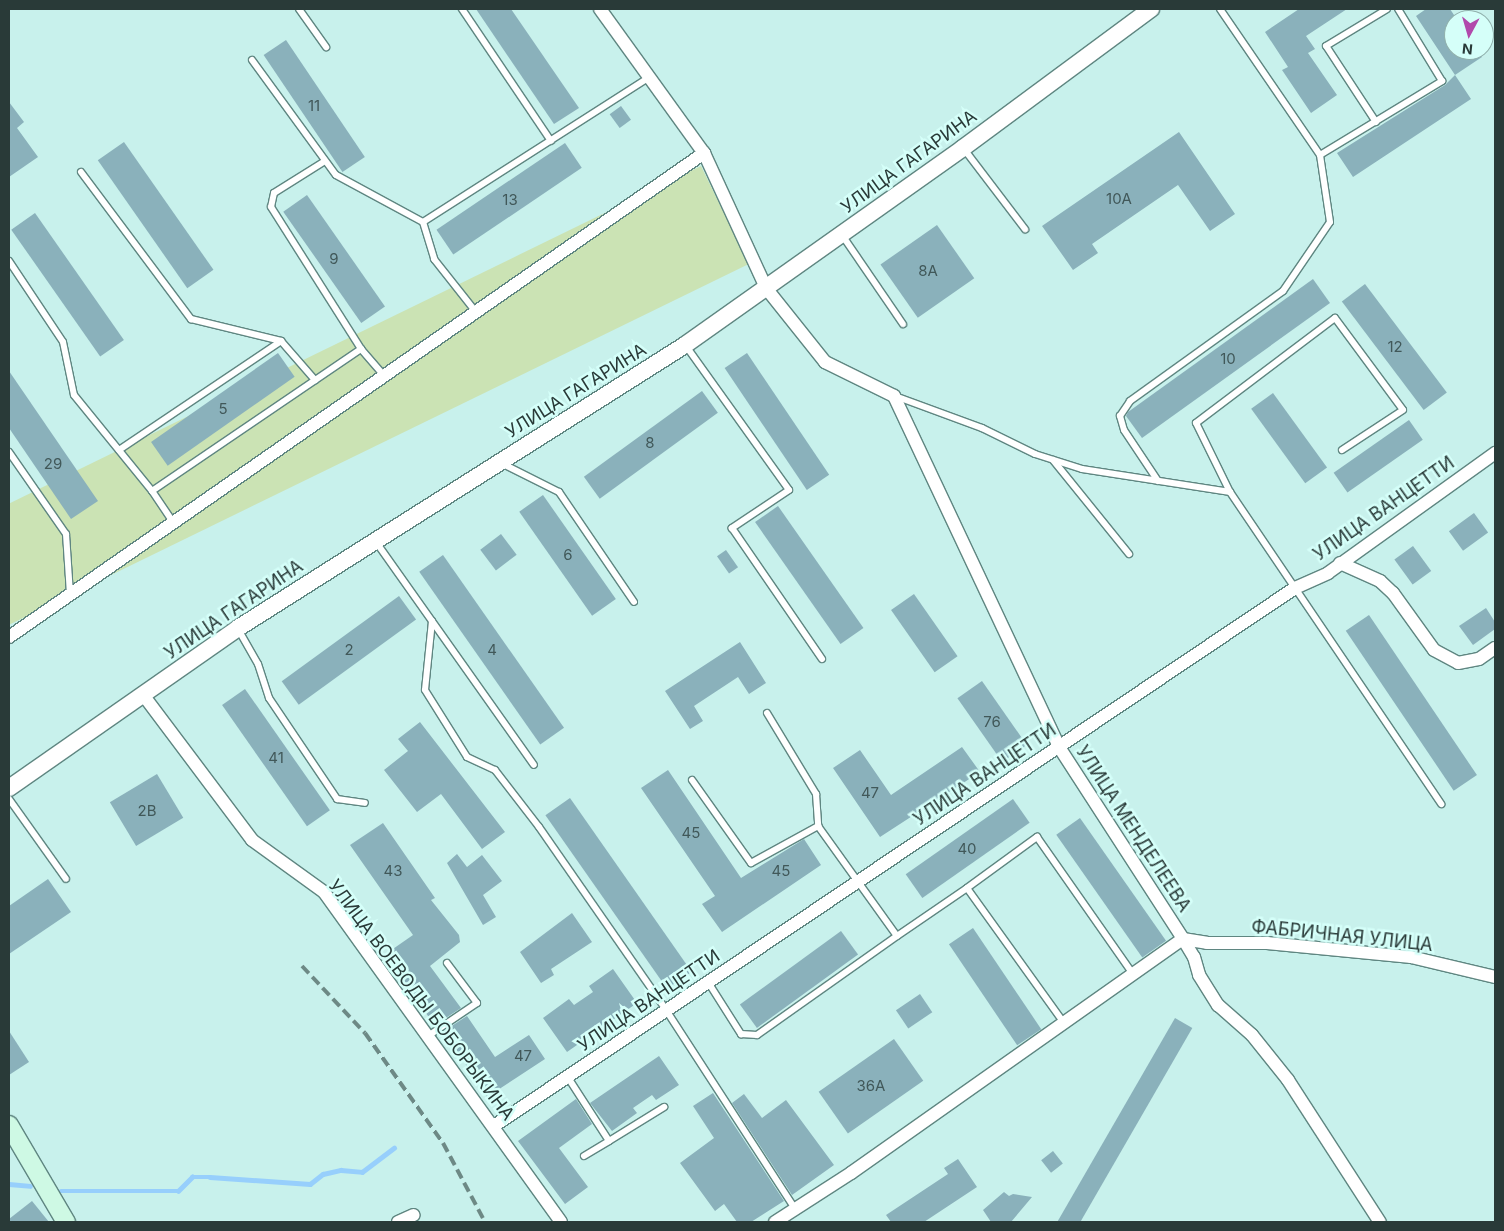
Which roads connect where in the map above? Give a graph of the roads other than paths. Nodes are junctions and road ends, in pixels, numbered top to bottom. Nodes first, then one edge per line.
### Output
1 (299, 9) edge
2 (462, 9) edge
3 (600, 9) edge
4 (1151, 9) edge
5 (1220, 9) edge
6 (1387, 9) edge
7 (1398, 9) edge
8 (326, 47) dead end
9 (252, 60) dead end
10 (651, 76) junction
11 (1376, 122) junction
12 (551, 141) junction
13 (963, 148) junction
14 (704, 153) junction
15 (1320, 156) junction
16 (326, 161) junction
17 (81, 172) dead end
18 (423, 222) junction
19 (1025, 229) dead end
20 (842, 235) junction
21 (9, 260) edge
22 (766, 288) junction
23 (476, 312) junction
24 (903, 324) dead end
25 (282, 341) junction
26 (685, 345) junction
27 (361, 349) junction
28 (384, 375) junction
29 (314, 380) junction
30 (894, 396) junction
31 (119, 450) junction
32 (1342, 450) dead end
33 (9, 452) edge
34 (1495, 453) edge
35 (1052, 460) junction
36 (500, 462) junction
37 (1158, 481) junction
38 (152, 491) junction
39 (1230, 492) junction
40 (173, 522) junction
41 (375, 541) junction
42 (1129, 554) dead end
43 (1340, 563) junction
44 (1295, 588) junction
45 (70, 594) junction
46 (634, 602) dead end
47 (432, 621) junction
48 (238, 628) junction
49 (9, 637) edge
50 (1495, 648) edge
51 (822, 659) dead end
52 (144, 696) junction
53 (767, 713) dead end
54 (1059, 747) junction
55 (534, 765) dead end
56 (692, 780) dead end
57 (9, 788) edge
58 (9, 799) edge
59 (365, 803) dead end
60 (1441, 804) dead end
61 (818, 826) junction
62 (66, 879) dead end
63 (857, 882) junction
64 (967, 888) junction
65 (897, 936) junction
66 (1183, 939) junction
67 (447, 963) dead end
68 (1133, 974) junction
69 (1495, 978) edge
70 (708, 982) junction
71 (666, 1010) junction
72 (1064, 1023) junction
73 (428, 1036) junction
74 (567, 1076) junction
75 (664, 1107) dead end
76 (9, 1125) edge
77 (494, 1126) junction
78 (609, 1141) junction
79 (584, 1156) dead end
80 (795, 1209) junction
81 (414, 1215) dead end
82 (66, 1222) edge
83 (398, 1222) edge
84 (561, 1222) edge
85 (775, 1222) edge
86 (1380, 1222) edge

1 - 8 lane
2 - 12 lane
3 - 10 street
4 - 13 street, УЛИЦА ГАГАРИНА
5 - 15 lane
6 - 11 lane
7 - 11 lane
9 - 16 lane
10 - 12 lane
10 - 14 street
11 - 15 lane
12 - 18 lane
13 - 19 lane
13 - 20 street, УЛИЦА ГАГАРИНА
14 - 22 street
14 - 23 street
15 - 37 lane
16 - 18 lane
16 - 27 lane
17 - 25 lane
18 - 23 lane
20 - 22 street, УЛИЦА ГАГАРИНА
20 - 24 lane
21 - 31 lane
22 - 26 street, УЛИЦА ГАГАРИНА
22 - 30 street
23 - 28 street
25 - 29 lane
25 - 31 lane
26 - 36 street, УЛИЦА ГАГАРИНА
26 - 51 lane
27 - 28 lane
27 - 29 lane
28 - 40 street
29 - 38 lane
30 - 35 lane
30 - 54 street, УЛИЦА МЕНДЕЛЕЕВА
31 - 38 lane
32 - 39 lane
33 - 45 lane
34 - 43 street, УЛИЦА ВАНЦЕТТИ
35 - 37 lane
35 - 42 lane
36 - 41 street, УЛИЦА ГАГАРИНА
36 - 46 lane
37 - 39 lane
38 - 40 lane
39 - 44 lane
40 - 45 street
41 - 47 lane
41 - 48 street, УЛИЦА ГАГАРИНА
43 - 44 street, УЛИЦА ВАНЦЕТТИ
43 - 50 street
44 - 54 street, УЛИЦА ВАНЦЕТТИ
44 - 60 lane
45 - 49 street
47 - 55 lane
47 - 71 lane
48 - 52 street, УЛИЦА ГАГАРИНА
48 - 59 lane
52 - 57 street, УЛИЦА ГАГАРИНА
52 - 73 street, УЛИЦА ВОЕВОДЫ БОБОРЫКИНА
53 - 61 lane
54 - 63 street, УЛИЦА ВАНЦЕТТИ
54 - 66 street, УЛИЦА МЕНДЕЛЕЕВА
56 - 61 lane
58 - 62 lane
61 - 63 lane
63 - 65 lane
63 - 70 street, УЛИЦА ВАНЦЕТТИ
64 - 65 lane
64 - 68 lane
64 - 72 lane
65 - 70 lane
66 - 68 street
66 - 69 street, ФАБРИЧНАЯ УЛИЦА
66 - 86 street, УЛИЦА МЕНДЕЛЕЕВА
67 - 73 lane
68 - 72 street
70 - 71 street, УЛИЦА ВАНЦЕТТИ
71 - 74 street, УЛИЦА ВАНЦЕТТИ
71 - 80 lane
72 - 80 street
73 - 77 street, УЛИЦА ВОЕВОДЫ БОБОРЫКИНА
74 - 77 street, УЛИЦА ВАНЦЕТТИ
74 - 78 lane
75 - 78 lane
76 - 82 main road
77 - 84 street, УЛИЦА ВОЕВОДЫ БОБОРЫКИНА
78 - 79 lane
80 - 85 street
81 - 83 street

